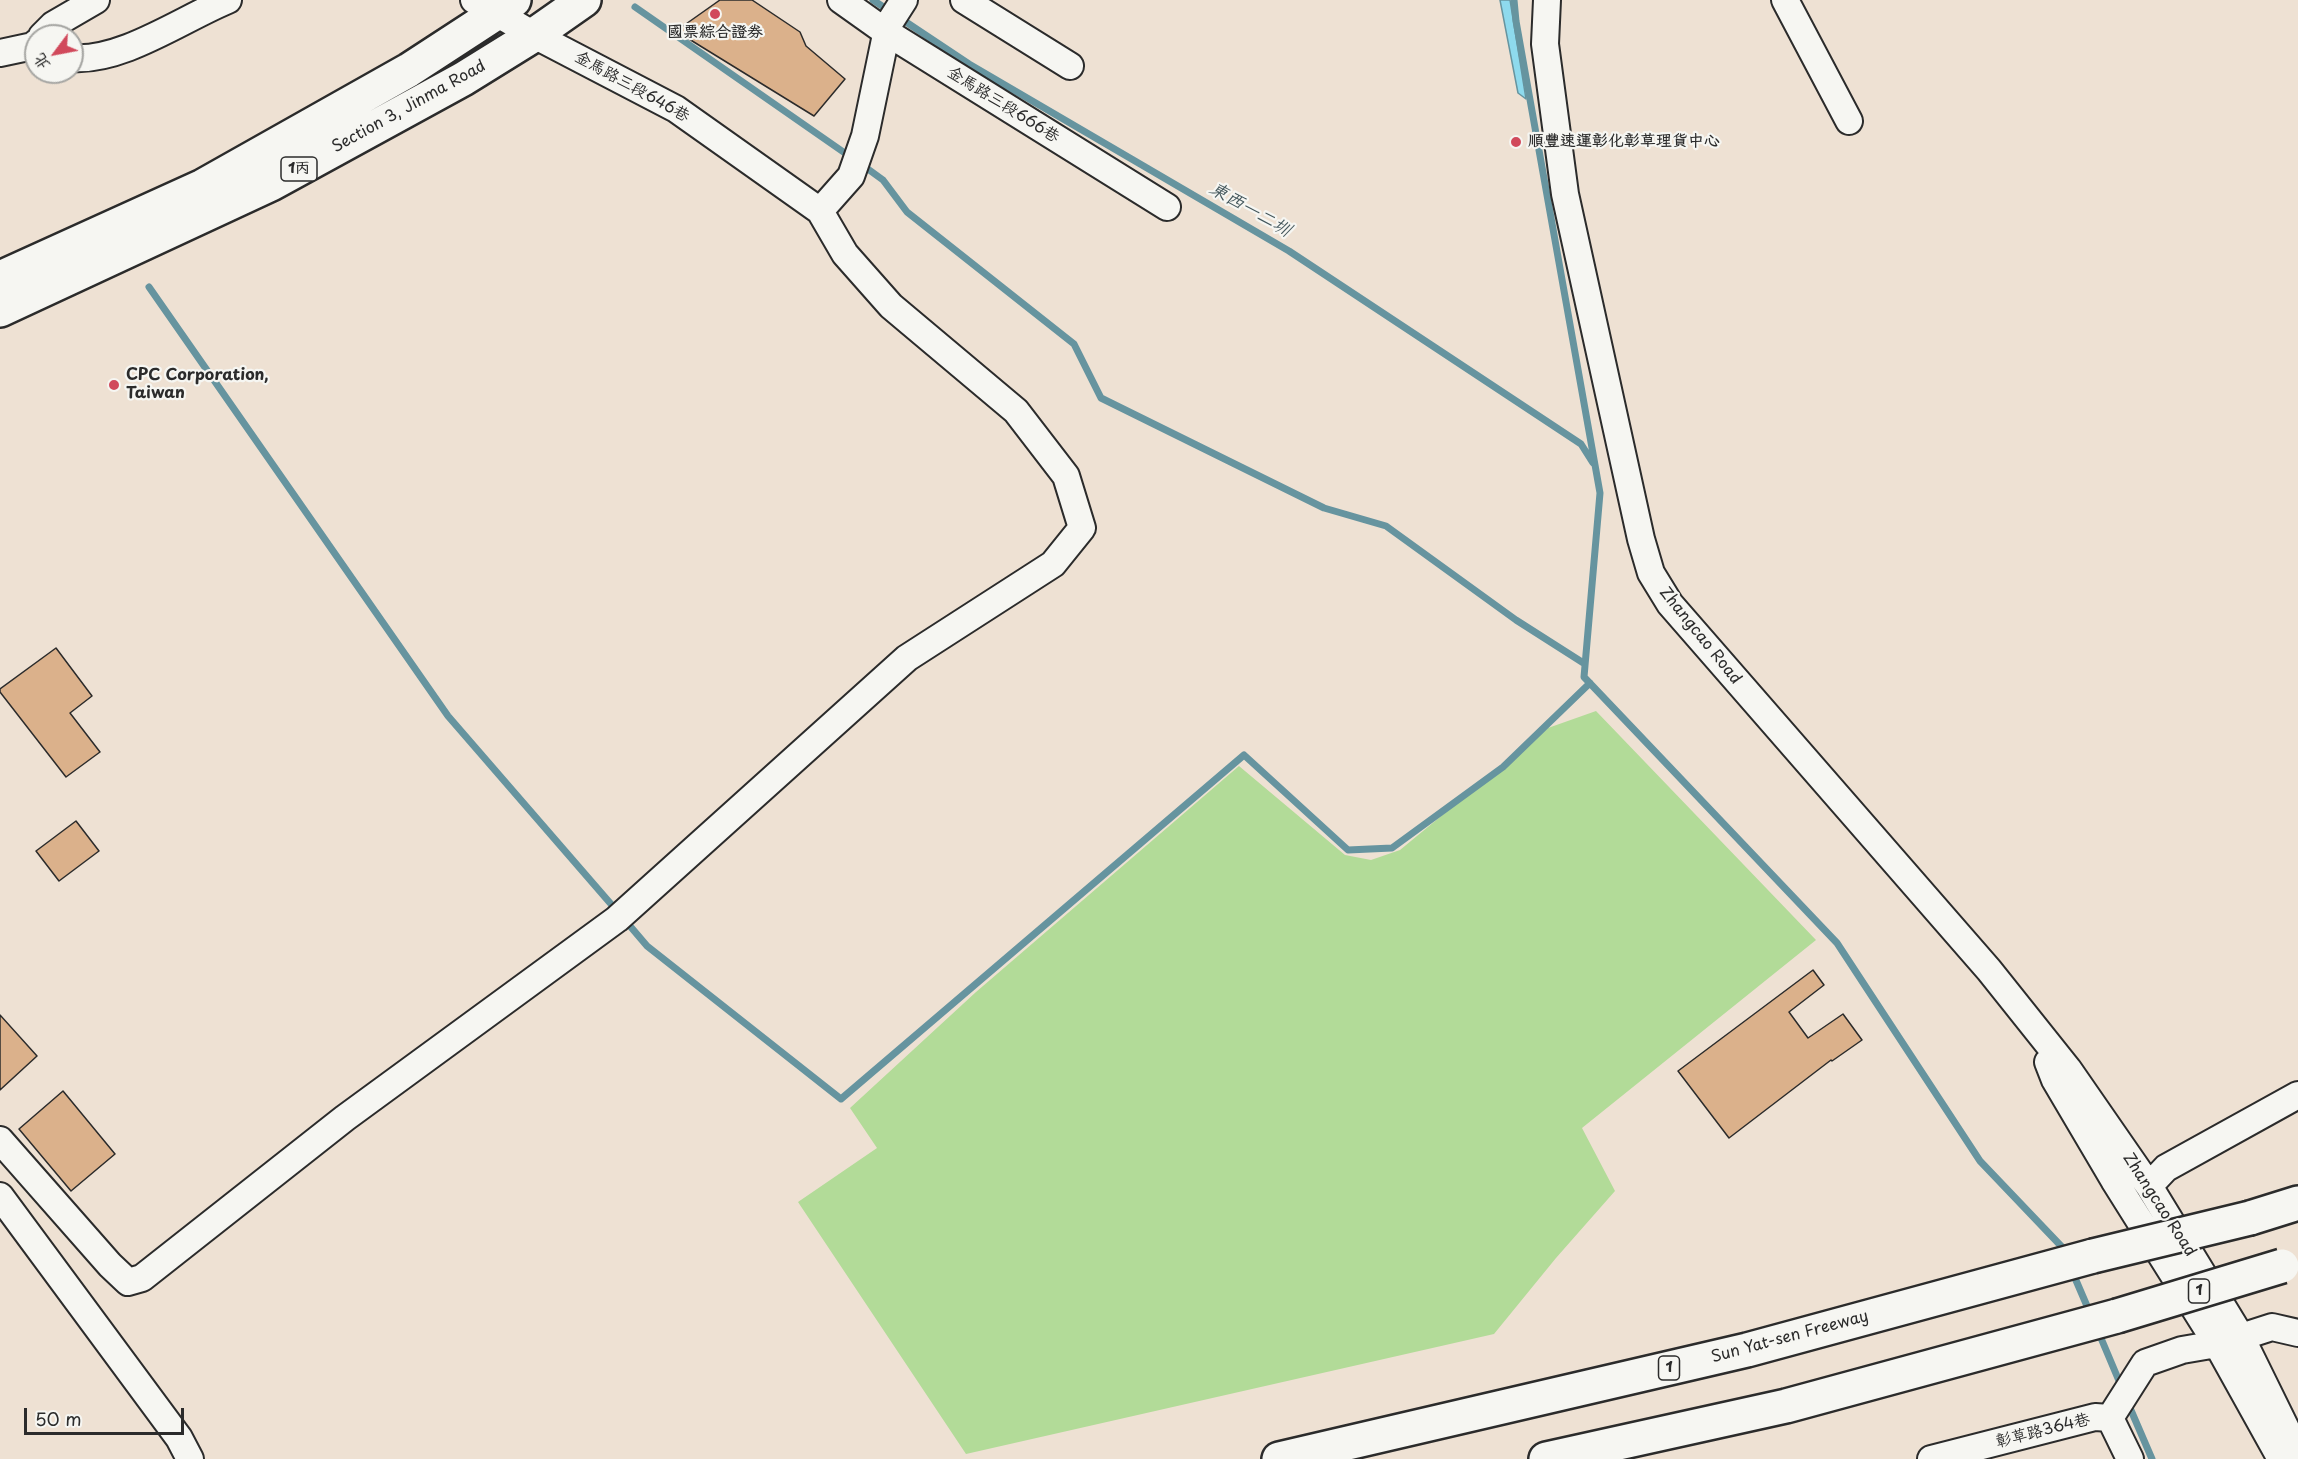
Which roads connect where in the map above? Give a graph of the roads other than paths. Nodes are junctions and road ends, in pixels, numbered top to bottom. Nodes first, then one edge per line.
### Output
1 (96, 0) edge
2 (228, 0) edge
3 (584, 0) edge
4 (841, 0) edge
5 (964, 0) edge
6 (1546, 0) edge
7 (1785, 0) edge
8 (903, 1) edge
9 (495, 4) edge
10 (54, 24) edge
11 (887, 28) junction
12 (534, 35) junction
13 (24, 47) edge
14 (0, 53) edge
15 (84, 59) edge
16 (1070, 66) dead end
17 (1849, 121) dead end
18 (1167, 207) dead end
19 (820, 211) junction
20 (0, 278) edge
21 (35, 278) junction
22 (0, 310) edge
23 (2037, 1031) junction
24 (2298, 1095) edge
25 (0, 1140) edge
26 (2149, 1186) junction
27 (0, 1196) edge
28 (2298, 1203) edge
29 (2290, 1264) edge
30 (2298, 1333) edge
31 (2241, 1337) junction
32 (2217, 1344) junction
33 (2113, 1414) junction
34 (2298, 1453) edge
35 (190, 1459) edge
36 (1280, 1459) edge
37 (1546, 1459) edge
38 (1931, 1459) edge
39 (2130, 1459) edge
40 (2281, 1459) edge

1 - 10 street
2 - 15 street
3 - 12 main road, Section 3, Jinma Road / 1丙
4 - 11 street, 金馬路三段666巷
5 - 16 street
6 - 23 street, Zhangcao Road
7 - 17 street
8 - 11 street
9 - 12 street, 金馬路三段646巷
9 - 21 main road, Section 3, Jinma Road / 1丙
11 - 18 street, 金馬路三段666巷
11 - 19 street
12 - 19 street, 金馬路三段646巷
12 - 21 main road, Section 3, Jinma Road / 1丙
13 - 14 street
19 - 25 street
20 - 21 main road, Section 3, Jinma Road / 1丙
21 - 22 main road, Section 3, Jinma Road / 1丙
23 - 26 street, Zhangcao Road
23 - 32 street, Zhangcao Road
24 - 26 street
26 - 31 street, Zhangcao Road
27 - 35 street
28 - 36 main road, Sun Yat-sen Freeway / 1, bridge
29 - 37 main road, 1, bridge
30 - 31 street
31 - 34 street, Zhangcao Road
32 - 33 street
32 - 40 street, Zhangcao Road
33 - 38 street, 彰草路364巷
33 - 39 street

